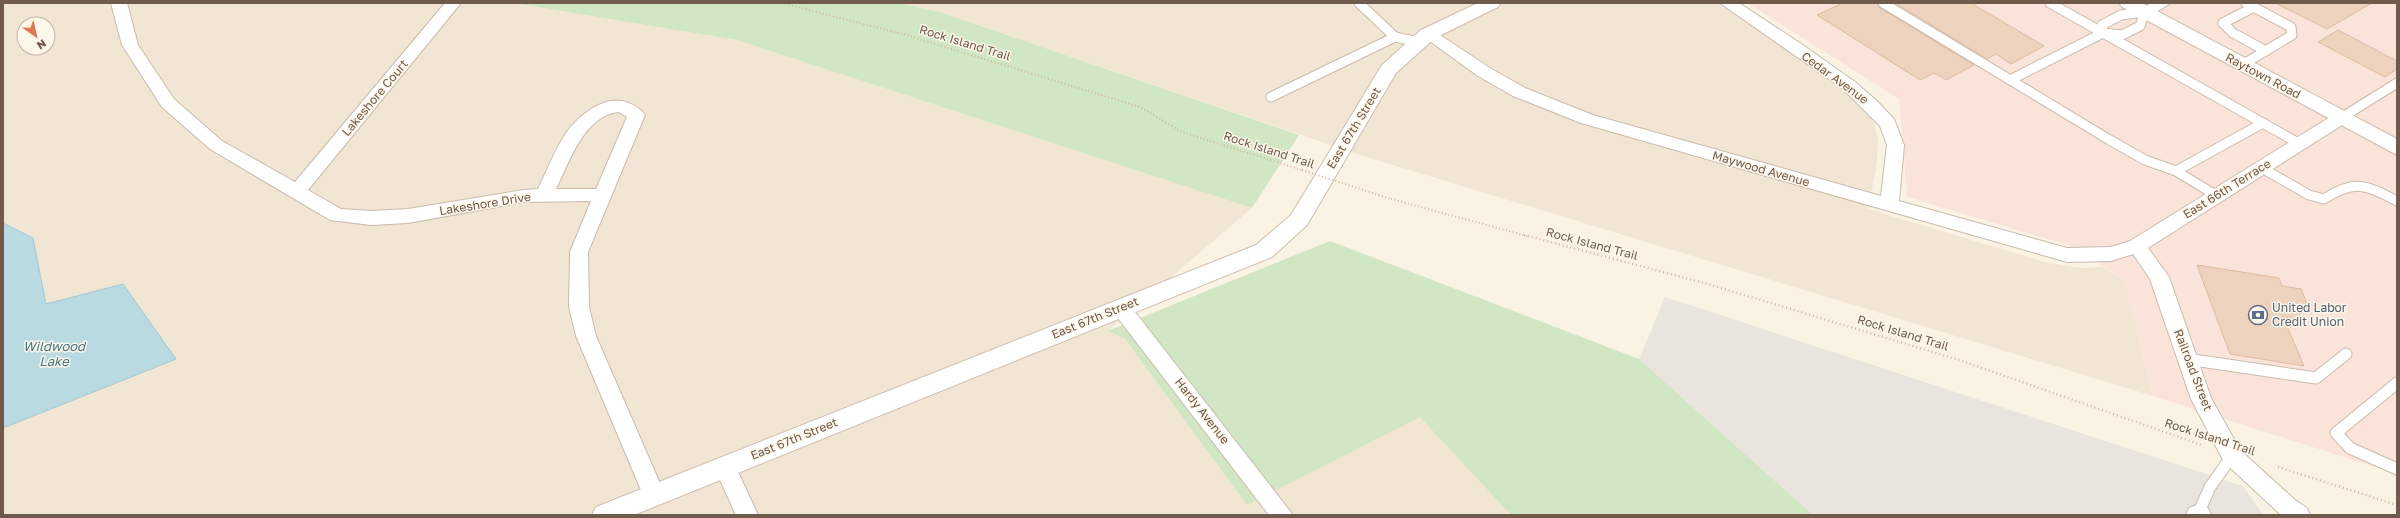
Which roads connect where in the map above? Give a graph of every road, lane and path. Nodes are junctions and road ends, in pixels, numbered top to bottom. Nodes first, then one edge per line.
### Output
1 (119, 3) edge
2 (453, 3) edge
3 (782, 3) edge
4 (1359, 3) edge
5 (1492, 3) edge
6 (1728, 3) edge
7 (1883, 3) edge
8 (2050, 3) edge
9 (2128, 3) edge
10 (2163, 3) edge
11 (2250, 5) edge
12 (2145, 12) junction
13 (2103, 33) junction
14 (1395, 37) junction
15 (1424, 38) junction
16 (2266, 51) junction
17 (2242, 65) junction
18 (2010, 80) junction
19 (2397, 83) edge
20 (1272, 97) dead end
21 (2341, 118) junction
22 (2263, 123) junction
23 (2300, 144) junction
24 (2397, 148) edge
25 (2262, 168) junction
26 (2176, 171) junction
27 (297, 192) junction
28 (604, 195) junction
29 (544, 196) junction
30 (2217, 196) junction
31 (2397, 201) edge
32 (1889, 206) junction
33 (2137, 246) junction
34 (2111, 254) joint
35 (1121, 308) junction
36 (2346, 354) dead end
37 (2187, 359) junction
38 (2397, 383) edge
39 (2232, 455) junction
40 (2274, 466) dead end
41 (725, 467) junction
42 (2397, 469) edge
43 (654, 495) junction
44 (2397, 504) edge
45 (605, 515) edge
46 (746, 515) edge
47 (1282, 515) edge
48 (2198, 515) edge
49 (2299, 515) edge

1 - 27 street, Lakeshore Drive
2 - 27 street, Lakeshore Court
3 - 39 path, Rock Island Trail, bridge
4 - 14 lane
5 - 15 street, East 67th Street
6 - 32 street, Cedar Avenue
7 - 18 lane
8 - 13 lane
9 - 12 street, Raytown Road
10 - 12 street
11 - 16 lane
11 - 16 lane
12 - 13 lane
12 - 13 lane
12 - 17 street, Raytown Road
13 - 18 lane
13 - 22 lane
14 - 15 lane
14 - 20 lane
15 - 32 street, Maywood Avenue
15 - 35 street, East 67th Street
16 - 17 lane
17 - 21 street, Raytown Road
18 - 26 lane
19 - 21 lane
21 - 23 street, East 66th Terrace
21 - 24 street, Raytown Road
22 - 23 lane
22 - 26 lane
23 - 25 street, East 66th Terrace
25 - 30 street, East 66th Terrace
25 - 31 lane
26 - 30 lane
27 - 29 street, Lakeshore Drive
28 - 29 street
28 - 29 street, Lakeshore Drive
28 - 43 street, Lakeshore Drive
30 - 33 street, East 66th Terrace
32 - 34 street, Maywood Avenue
33 - 34 street, East 66th Terrace
33 - 37 street, Railroad Street
35 - 41 street, East 67th Street
35 - 47 street, Hardy Avenue
36 - 37 lane
37 - 39 street, Railroad Street
38 - 42 lane
39 - 48 lane
39 - 49 street, Railroad Street
40 - 44 path
41 - 43 street, East 67th Street
41 - 46 street
43 - 45 street, East 67th Street

